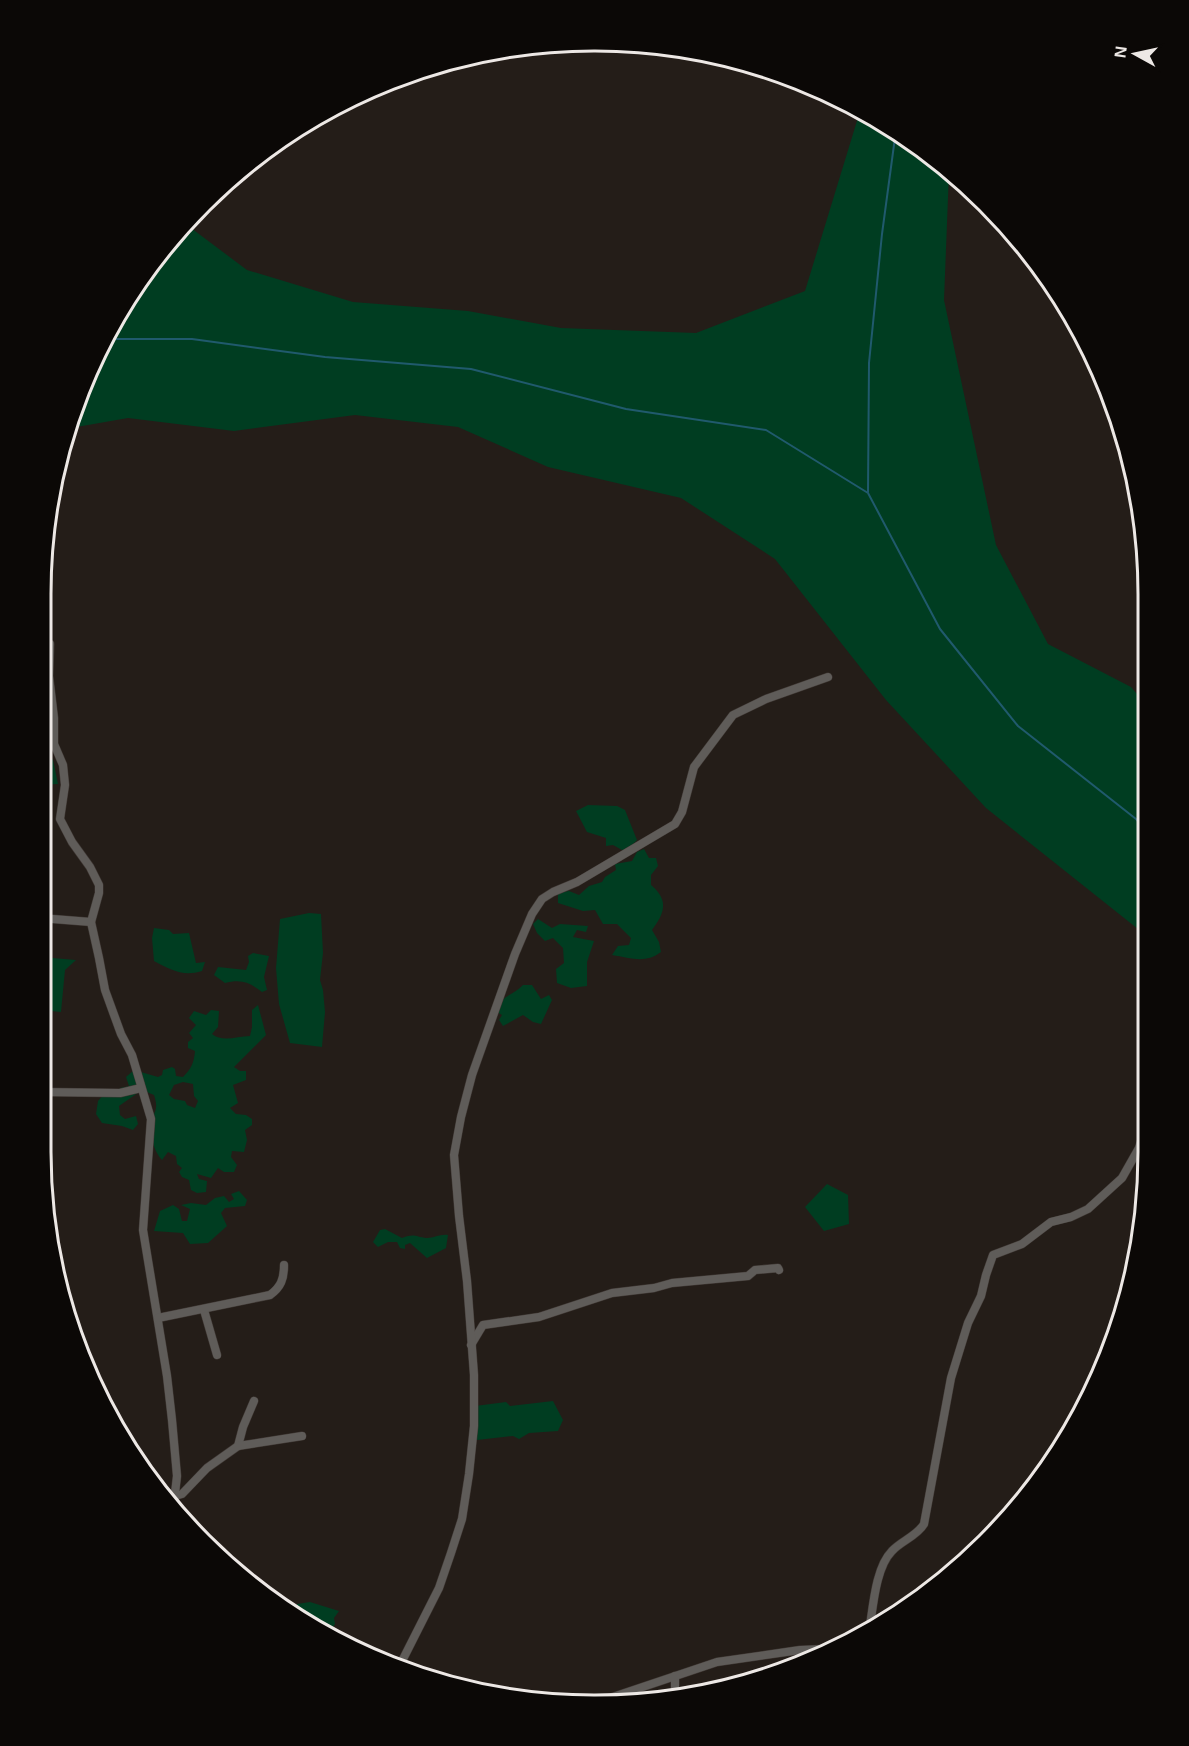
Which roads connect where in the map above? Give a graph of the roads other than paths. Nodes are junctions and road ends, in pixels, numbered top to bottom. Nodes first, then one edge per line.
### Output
1 (828, 677) dead end
2 (51, 693) edge
3 (51, 919) edge
4 (91, 922) junction
5 (141, 1088) junction
6 (51, 1092) edge
7 (1138, 1150) edge
8 (284, 1265) dead end
9 (779, 1270) dead end
10 (204, 1310) junction
11 (158, 1318) junction
12 (471, 1345) junction
13 (217, 1355) dead end
14 (254, 1401) dead end
15 (302, 1436) dead end
16 (238, 1446) junction
17 (174, 1496) edge
18 (176, 1498) edge
19 (872, 1619) edge
20 (815, 1648) edge
21 (403, 1660) edge
22 (675, 1676) junction
23 (675, 1689) edge
24 (621, 1694) edge

1 - 12 street
2 - 4 street
3 - 4 street
4 - 5 street
5 - 6 street
5 - 11 street
7 - 19 street
8 - 10 street
9 - 12 street
10 - 11 street
10 - 13 street
11 - 17 street
12 - 21 street
14 - 16 street
15 - 16 street
16 - 18 street
20 - 22 street
22 - 23 street
22 - 24 street

